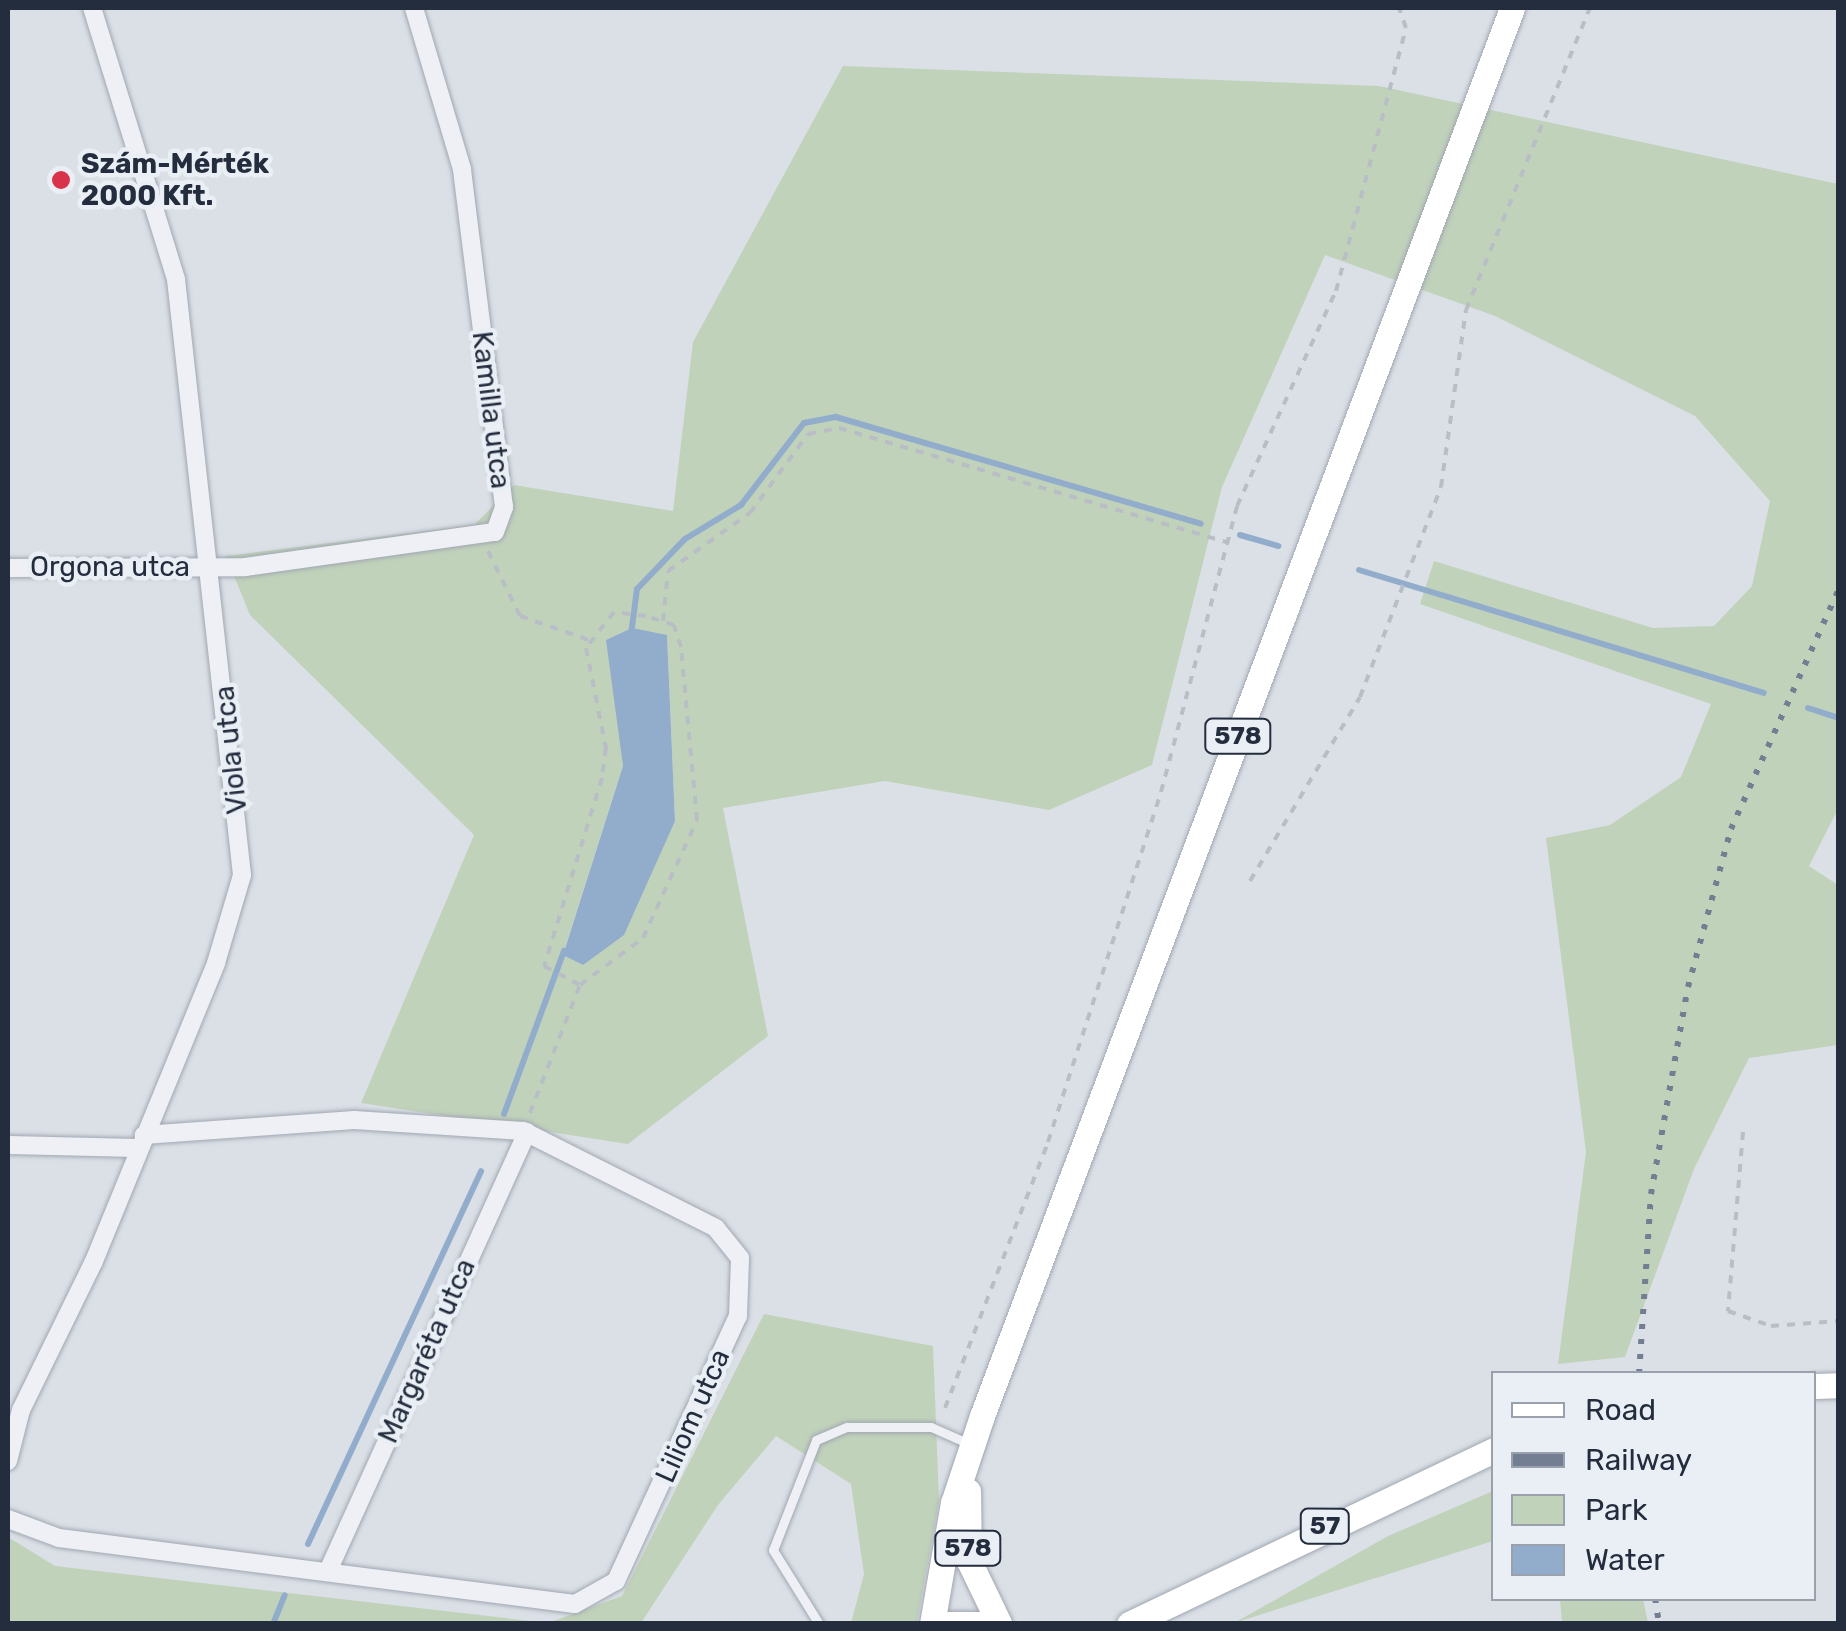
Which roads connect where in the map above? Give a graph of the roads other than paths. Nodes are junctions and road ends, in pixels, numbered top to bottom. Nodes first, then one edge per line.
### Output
1 (92, 8) edge
2 (414, 8) edge
3 (1512, 8) edge
4 (213, 566) junction
5 (8, 568) edge
6 (525, 1132) junction
7 (141, 1141) junction
8 (8, 1145) edge
9 (1491, 1451) edge
10 (970, 1455) junction
11 (8, 1460) edge
12 (8, 1519) edge
13 (328, 1570) junction
14 (1151, 1617) edge
15 (819, 1624) edge
16 (932, 1624) edge
17 (948, 1624) edge
18 (999, 1624) edge
19 (1129, 1624) edge

1 - 4 street, Viola utca
2 - 4 street, Kamilla utca
3 - 10 main road, 578
4 - 5 street, Orgona utca
4 - 7 street, Viola utca
6 - 7 street, Liliom utca
6 - 13 street, Margaréta utca
6 - 13 street, Liliom utca
7 - 8 street, Liliom utca
7 - 11 street, Viola utca
9 - 14 main road, 57
10 - 15 lane
10 - 16 main road, 578
10 - 18 main road, 578
12 - 13 street, Liliom utca
14 - 19 main road, 57
17 - 18 main road

